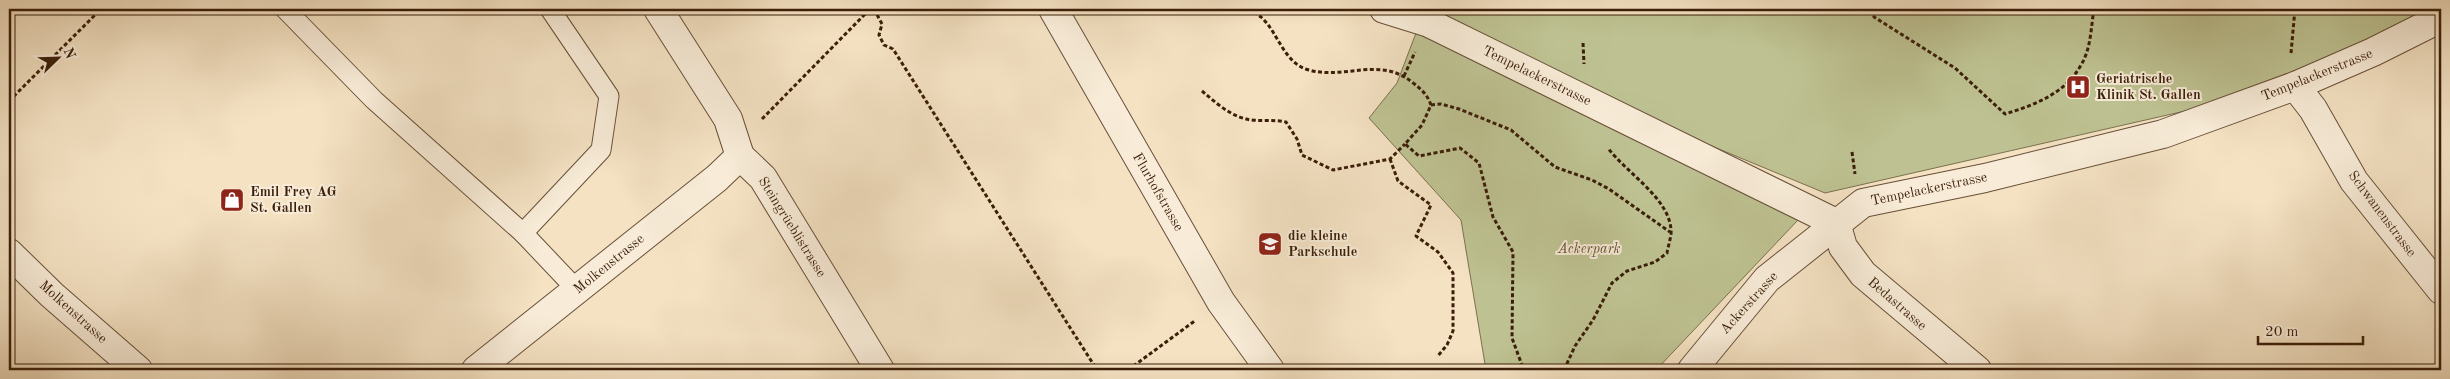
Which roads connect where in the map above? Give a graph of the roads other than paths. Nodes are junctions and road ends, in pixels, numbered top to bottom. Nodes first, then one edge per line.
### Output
1 (284, 9) edge
2 (550, 9) edge
3 (658, 9) edge
4 (1053, 9) edge
5 (1384, 9) edge
6 (2441, 18) edge
7 (2295, 86) junction
8 (740, 156) junction
9 (1836, 223) junction
10 (523, 233) junction
11 (9, 253) edge
12 (577, 290) junction
13 (2441, 290) edge
14 (138, 370) edge
15 (476, 370) edge
16 (880, 370) edge
17 (1270, 370) edge
18 (1692, 370) edge
19 (1977, 370) edge

1 - 10 lane
2 - 10 lane
3 - 8 street, Steingrüeblistrasse
4 - 17 street, Flurhofstrasse
5 - 9 street, Tempelackerstrasse
6 - 7 street, Tempelackerstrasse
7 - 9 street, Tempelackerstrasse
7 - 13 street, Schwanenstrasse
8 - 12 street, Molkenstrasse
8 - 16 street, Steingrüeblistrasse
9 - 18 street, Ackerstrasse
9 - 19 street, Bedastrasse
10 - 12 lane
11 - 14 street, Molkenstrasse
12 - 15 street, Molkenstrasse

